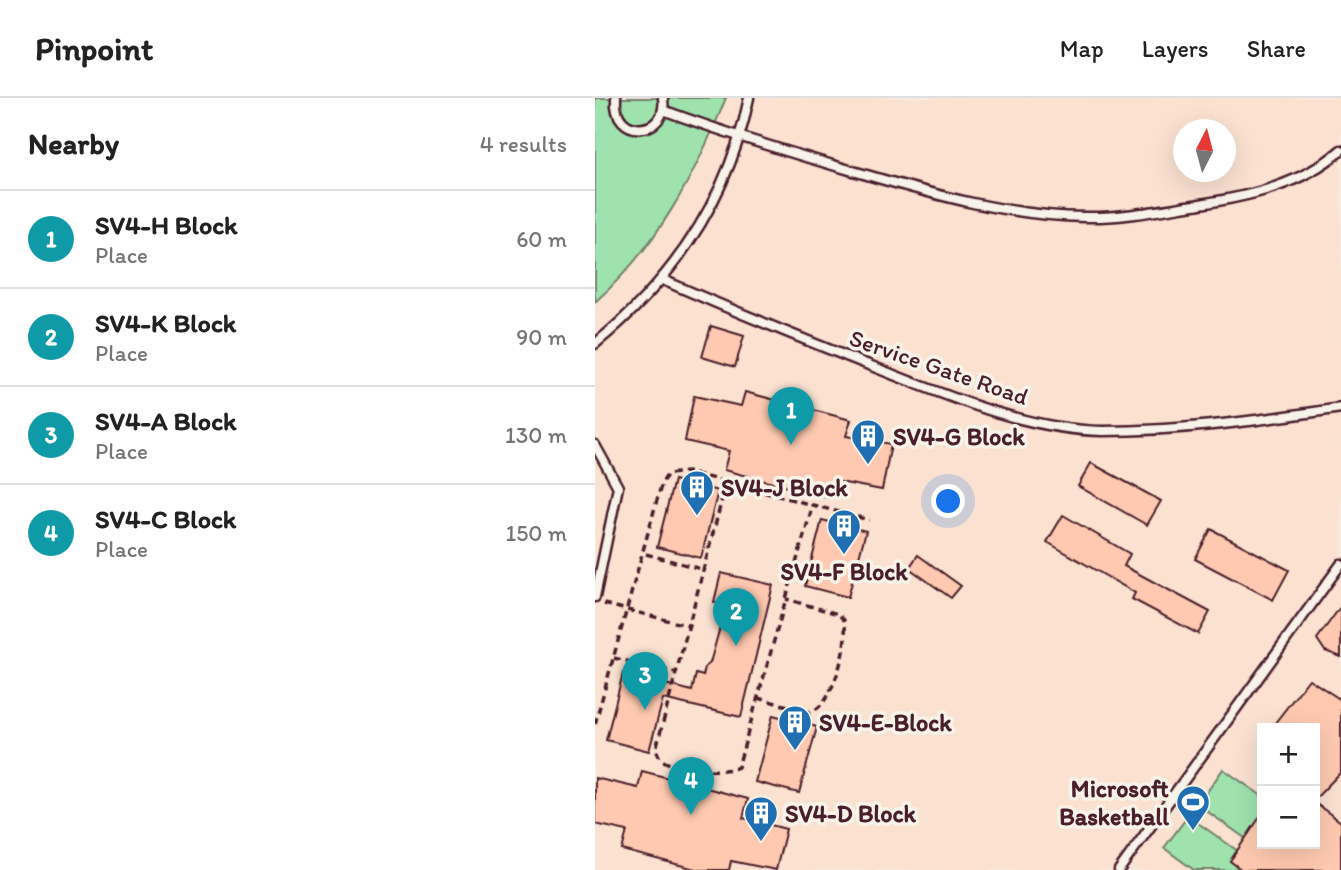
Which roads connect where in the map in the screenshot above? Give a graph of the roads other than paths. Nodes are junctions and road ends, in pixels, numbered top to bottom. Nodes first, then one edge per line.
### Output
1 (663, 98) edge
2 (749, 98) edge
3 (614, 99) edge
4 (663, 110) junction
5 (741, 139) junction
6 (1341, 150) edge
7 (663, 280) junction
8 (595, 344) edge
9 (1341, 408) edge
10 (595, 445) edge
11 (599, 564) edge
12 (1341, 564) edge
13 (595, 599) edge
14 (1119, 870) edge

1 - 4 lane
2 - 5 lane
3 - 4 lane
4 - 5 lane
5 - 6 lane
5 - 7 lane
7 - 8 lane
7 - 9 lane, Service Gate Road
10 - 11 lane
11 - 13 lane
12 - 14 lane

